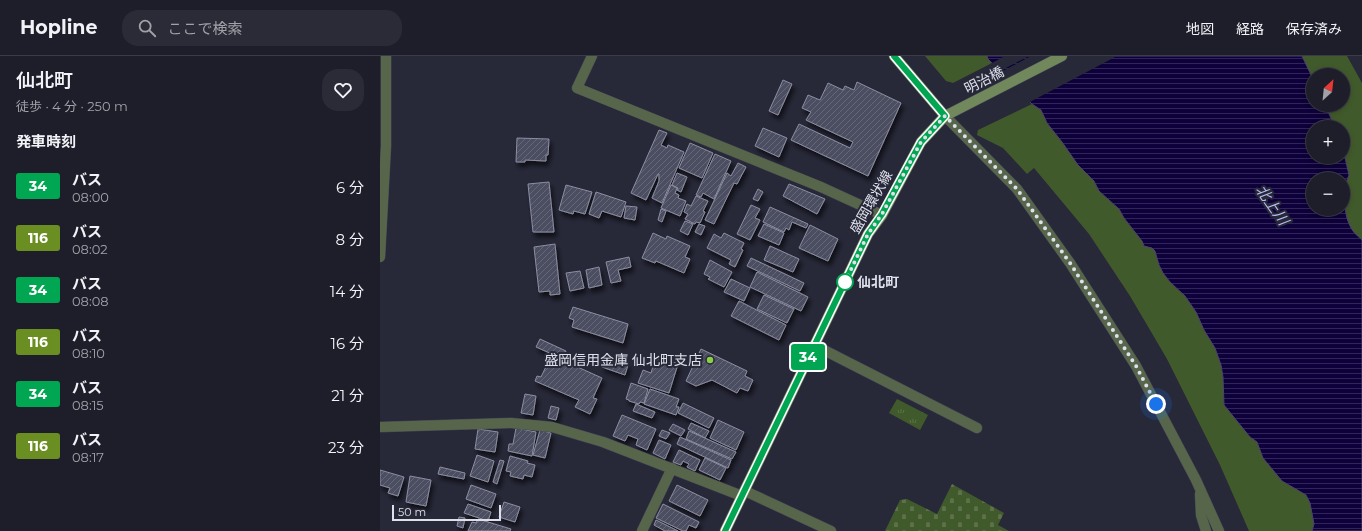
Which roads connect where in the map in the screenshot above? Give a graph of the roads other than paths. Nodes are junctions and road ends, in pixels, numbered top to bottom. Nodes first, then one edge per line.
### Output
1 (386, 56) edge
2 (592, 56) edge
3 (894, 56) edge
4 (1062, 56) edge
5 (945, 116) junction
6 (882, 214) junction
7 (380, 256) edge
8 (814, 345) junction
9 (380, 427) edge
10 (977, 428) dead end
11 (672, 468) junction
12 (1200, 488) junction
13 (743, 493) junction
14 (642, 531) edge
15 (725, 531) edge
16 (831, 531) edge
17 (1206, 531) edge
18 (1219, 531) edge

1 - 7 street
2 - 6 street
3 - 5 main road
4 - 5 main road, 明治橋
5 - 6 main road, 盛岡環状線
5 - 12 street
6 - 8 main road, 盛岡環状線
8 - 10 street
8 - 13 main road, 盛岡環状線
9 - 11 street
11 - 13 street
11 - 14 street
12 - 17 street
12 - 18 street
13 - 15 main road, 盛岡環状線
13 - 16 street

